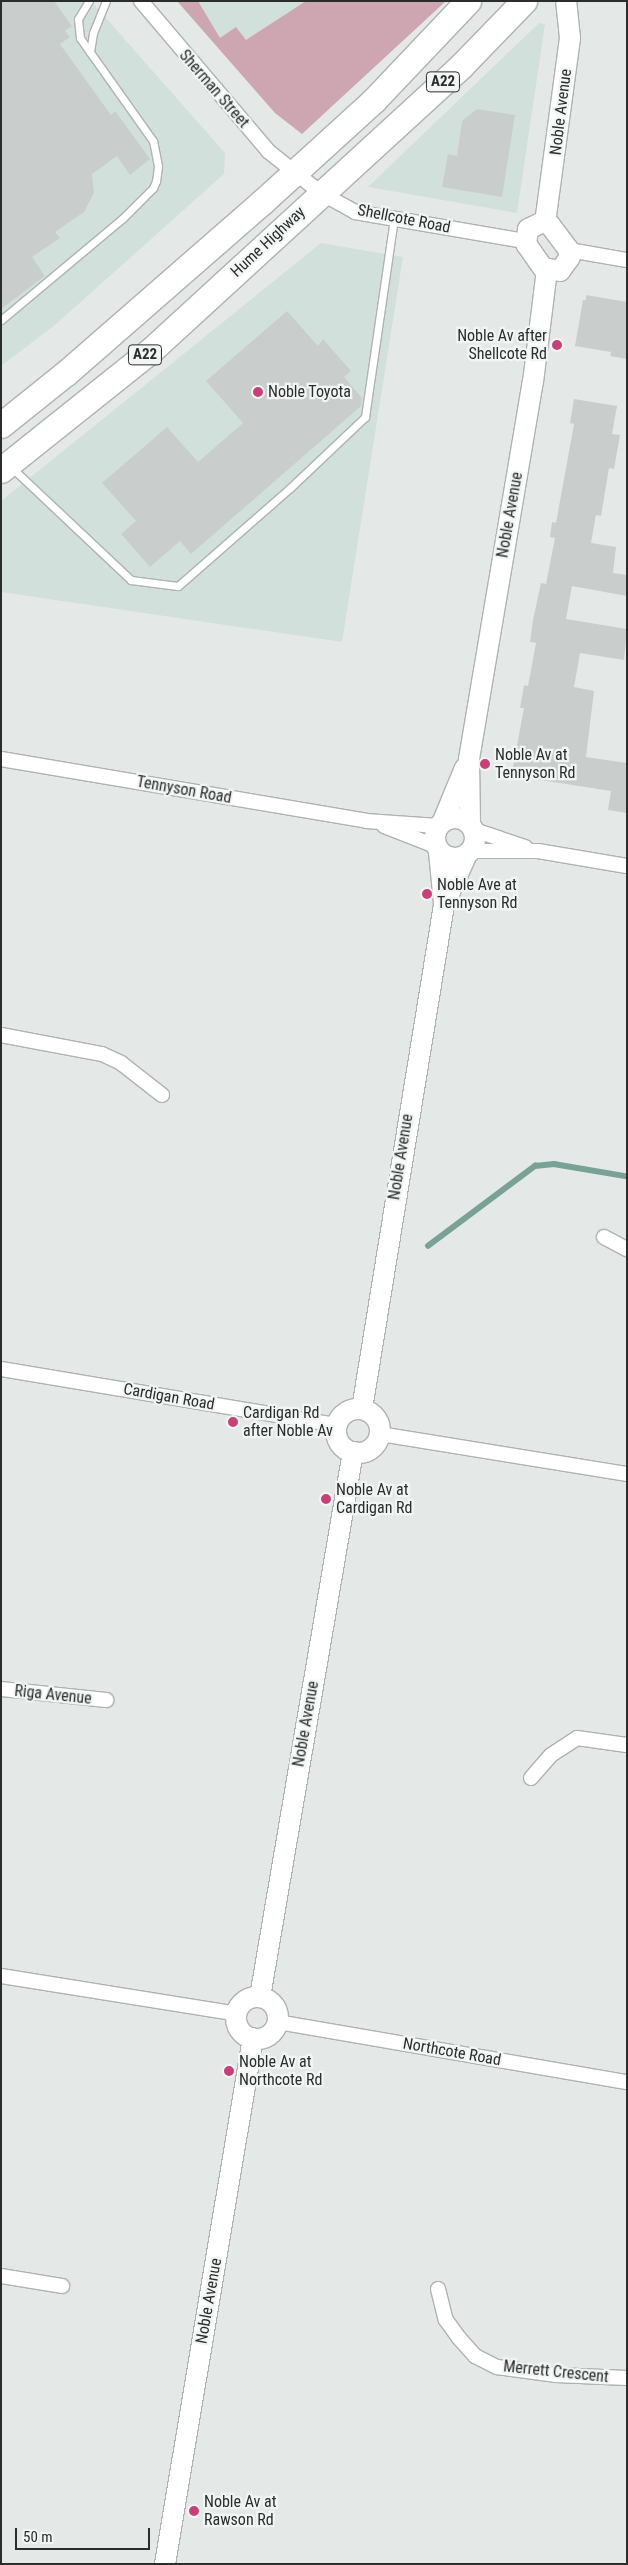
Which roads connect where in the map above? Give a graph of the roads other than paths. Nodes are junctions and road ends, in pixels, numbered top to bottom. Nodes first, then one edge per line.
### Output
1 (89, 1) edge
2 (106, 1) edge
3 (141, 1) edge
4 (468, 1) edge
5 (524, 1) edge
6 (566, 1) edge
7 (90, 52) junction
8 (292, 174) junction
9 (321, 193) junction
10 (394, 219) junction
11 (546, 223) junction
12 (525, 240) junction
13 (569, 250) junction
14 (627, 260) edge
15 (547, 269) junction
16 (1, 320) edge
17 (1, 425) edge
18 (5, 468) edge
19 (1, 759) edge
20 (468, 759) junction
21 (366, 820) junction
22 (441, 823) junction
23 (472, 827) junction
24 (438, 849) junction
25 (538, 852) junction
26 (468, 853) junction
27 (627, 866) edge
28 (444, 905) junction
29 (1, 1035) edge
30 (162, 1095) dead end
31 (604, 1236) dead end
32 (627, 1250) edge
33 (1, 1368) edge
34 (362, 1409) junction
35 (337, 1425) junction
36 (380, 1434) junction
37 (353, 1452) junction
38 (627, 1474) edge
39 (1, 1689) edge
40 (106, 1700) dead end
41 (627, 1745) edge
42 (531, 1778) dead end
43 (1, 1976) edge
44 (260, 1997) junction
45 (237, 2014) junction
46 (278, 2022) junction
47 (253, 2038) junction
48 (627, 2082) edge
49 (1, 2276) edge
50 (62, 2286) dead end
51 (438, 2289) dead end
52 (627, 2378) edge
53 (165, 2564) edge

1 - 7 lane
2 - 7 lane
3 - 8 street, Sherman Street
4 - 8 highway, Hume Highway / A22
5 - 9 highway, Hume Highway / A22
6 - 11 street, Noble Avenue
7 - 16 lane
8 - 9 street, Shellcote Road
8 - 17 highway, Hume Highway / A22
9 - 10 street, Shellcote Road
9 - 18 highway, Hume Highway / A22
10 - 12 street, Shellcote Road
10 - 18 lane
11 - 12 street
11 - 13 street
12 - 15 street
13 - 14 street
13 - 15 street
15 - 20 street, Noble Avenue
19 - 21 street, Tennyson Road
20 - 22 street, Noble Avenue
20 - 23 street, Noble Avenue
21 - 22 street, Tennyson Road
21 - 24 street, Tennyson Road
22 - 23 street
22 - 24 street
23 - 25 street
23 - 26 street
24 - 26 street
24 - 28 street, Noble Avenue
25 - 26 street
25 - 27 street
26 - 28 street, Noble Avenue
28 - 34 street, Noble Avenue
29 - 30 street
31 - 32 street
33 - 35 street, Cardigan Road
34 - 35 street
34 - 36 street
35 - 37 street
36 - 37 street
36 - 38 street
37 - 44 street, Noble Avenue
39 - 40 street, Riga Avenue
41 - 42 street
43 - 45 street
44 - 45 street
44 - 46 street
45 - 47 street
46 - 47 street
46 - 48 street, Northcote Road
47 - 53 street, Noble Avenue
49 - 50 street
51 - 52 street, Merrett Crescent

